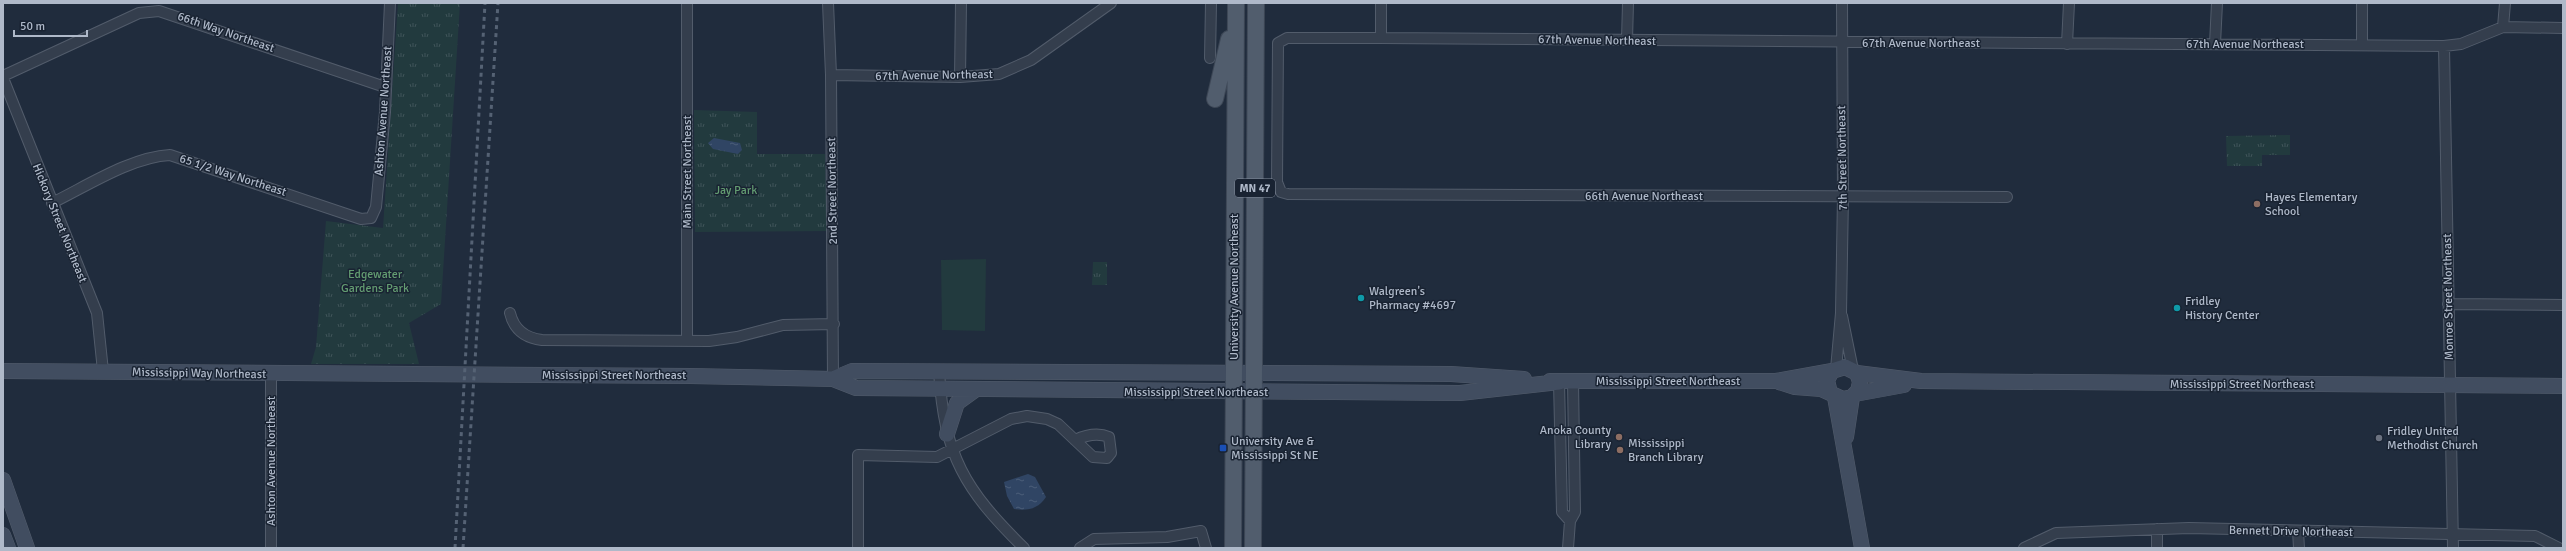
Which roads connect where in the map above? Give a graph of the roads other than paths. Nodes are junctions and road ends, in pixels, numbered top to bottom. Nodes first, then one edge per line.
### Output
1 (390, 3) edge
2 (686, 3) edge
3 (828, 3) edge
4 (961, 3) edge
5 (1111, 3) edge
6 (1211, 3) edge
7 (1256, 3) edge
8 (1381, 3) edge
9 (1628, 3) edge
10 (1842, 3) edge
11 (2069, 3) edge
12 (2217, 3) edge
13 (2362, 3) edge
14 (2504, 3) edge
15 (1236, 6) edge
16 (2503, 27) junction
17 (2563, 28) edge
18 (1381, 38) junction
19 (1627, 40) junction
20 (1842, 42) junction
21 (2067, 44) junction
22 (2215, 44) junction
23 (2362, 44) junction
24 (2444, 46) junction
25 (1210, 58) dead end
26 (831, 75) junction
27 (960, 76) junction
28 (3, 77) edge
29 (385, 87) junction
30 (1215, 99) dead end
31 (1281, 192) joint
32 (1843, 196) junction
33 (2007, 197) dead end
34 (52, 203) junction
35 (372, 218) joint
36 (2448, 304) junction
37 (2563, 305) edge
38 (510, 313) dead end
39 (1841, 313) junction
40 (834, 324) junction
41 (687, 341) junction
42 (1834, 370) junction
43 (3, 371) edge
44 (26, 371) junction
45 (102, 371) junction
46 (1855, 371) junction
47 (939, 372) junction
48 (1233, 372) junction
49 (1254, 373) junction
50 (271, 374) junction
51 (394, 374) joint
52 (833, 380) junction
53 (1776, 381) junction
54 (1921, 381) junction
55 (1566, 382) junction
56 (3, 384) edge
57 (2450, 386) junction
58 (2563, 386) edge
59 (940, 390) junction
60 (975, 390) junction
61 (1233, 392) junction
62 (1253, 392) junction
63 (1833, 395) junction
64 (1853, 396) junction
65 (947, 434) junction
66 (1075, 440) dead end
67 (1845, 450) junction
68 (953, 451) junction
69 (3, 480) edge
70 (1570, 521) junction
71 (2157, 529) junction
72 (2298, 531) junction
73 (2453, 534) junction
74 (3, 535) edge
75 (8, 548) edge
76 (27, 548) edge
77 (271, 548) edge
78 (858, 548) edge
79 (1024, 548) edge
80 (1080, 548) edge
81 (1206, 548) edge
82 (1233, 548) edge
83 (1253, 548) edge
84 (1568, 548) edge
85 (1862, 548) edge
86 (2024, 548) edge
87 (2157, 548) edge
88 (2299, 548) edge
89 (2453, 548) edge
90 (2559, 548) edge

1 - 29 street, Ashton Avenue Northeast
2 - 41 street, Main Street Northeast
3 - 26 street, 2nd Street Northeast
4 - 27 street
5 - 27 street, 67th Avenue Northeast
6 - 25 street
7 - 49 main road, University Avenue Northeast / MN 47
8 - 18 street
9 - 19 street
10 - 20 street, 7th Street Northeast
11 - 21 street
12 - 22 street
13 - 23 street
14 - 16 street
15 - 30 main road
15 - 48 main road, University Avenue Northeast / MN 47
16 - 17 street, 67th Avenue Northeast
16 - 24 street, 67th Avenue Northeast
18 - 19 street, 67th Avenue Northeast
18 - 31 street, 67th Avenue Northeast
19 - 20 street, 67th Avenue Northeast
20 - 21 street, 67th Avenue Northeast
20 - 32 street, 7th Street Northeast
21 - 22 street, 67th Avenue Northeast
22 - 23 street, 67th Avenue Northeast
23 - 24 street, 67th Avenue Northeast
24 - 36 street, Monroe Street Northeast
26 - 27 street, 67th Avenue Northeast
26 - 40 street, 2nd Street Northeast
28 - 29 street, 66th Way Northeast
28 - 34 street, Hickory Street Northeast
29 - 35 street, Ashton Avenue Northeast
31 - 32 street, 66th Avenue Northeast
32 - 33 street, 66th Avenue Northeast
32 - 39 street, 7th Street Northeast
34 - 35 street, 65 1/2 Way Northeast
34 - 45 street, Hickory Street Northeast
36 - 37 street
36 - 57 street, Monroe Street Northeast
38 - 41 street
39 - 42 street, 7th Street Northeast
39 - 46 street, 7th Street Northeast
40 - 41 street
40 - 52 street, 2nd Street Northeast
42 - 46 street
42 - 53 street, Mississippi Street Northeast
42 - 63 street
43 - 44 street, Mississippi Way Northeast
44 - 45 street, Mississippi Way Northeast
44 - 56 street
45 - 50 street, Mississippi Way Northeast
46 - 54 street, Mississippi Street Northeast
46 - 64 street
47 - 48 street, Mississippi Street Northeast
47 - 52 street, Mississippi Street Northeast
47 - 59 street
48 - 49 street, Mississippi Street Northeast
48 - 61 main road, University Avenue Northeast / MN 47
49 - 55 street, Mississippi Street Northeast
49 - 62 main road, University Avenue Northeast / MN 47
50 - 51 street, Mississippi Way Northeast
50 - 77 street, Ashton Avenue Northeast
51 - 52 street, Mississippi Street Northeast
52 - 59 street, Mississippi Street Northeast
53 - 55 street, Mississippi Street Northeast
53 - 63 street, Mississippi Street Northeast
54 - 57 street, Mississippi Street Northeast
54 - 64 street, Mississippi Street Northeast
55 - 62 street, Mississippi Street Northeast
55 - 70 street
55 - 70 street
57 - 58 street, Mississippi Street Northeast
57 - 73 street, Monroe Street Northeast
59 - 60 street, Mississippi Street Northeast
59 - 65 street
60 - 61 street, Mississippi Street Northeast
60 - 65 street
61 - 62 street, Mississippi Street Northeast
61 - 82 main road, University Avenue Northeast / MN 47
62 - 83 main road, University Avenue Northeast / MN 47
63 - 64 street
63 - 67 street
64 - 67 street
65 - 68 street
66 - 68 street
67 - 85 street
68 - 78 street
68 - 79 street
69 - 76 street
70 - 84 street
71 - 72 street, Bennett Drive Northeast
71 - 86 street, Bennett Drive Northeast
71 - 87 street
72 - 73 street, Bennett Drive Northeast
72 - 88 street
73 - 89 street, Monroe Street Northeast
73 - 90 street, Bennett Drive Northeast
74 - 75 street
80 - 81 street

